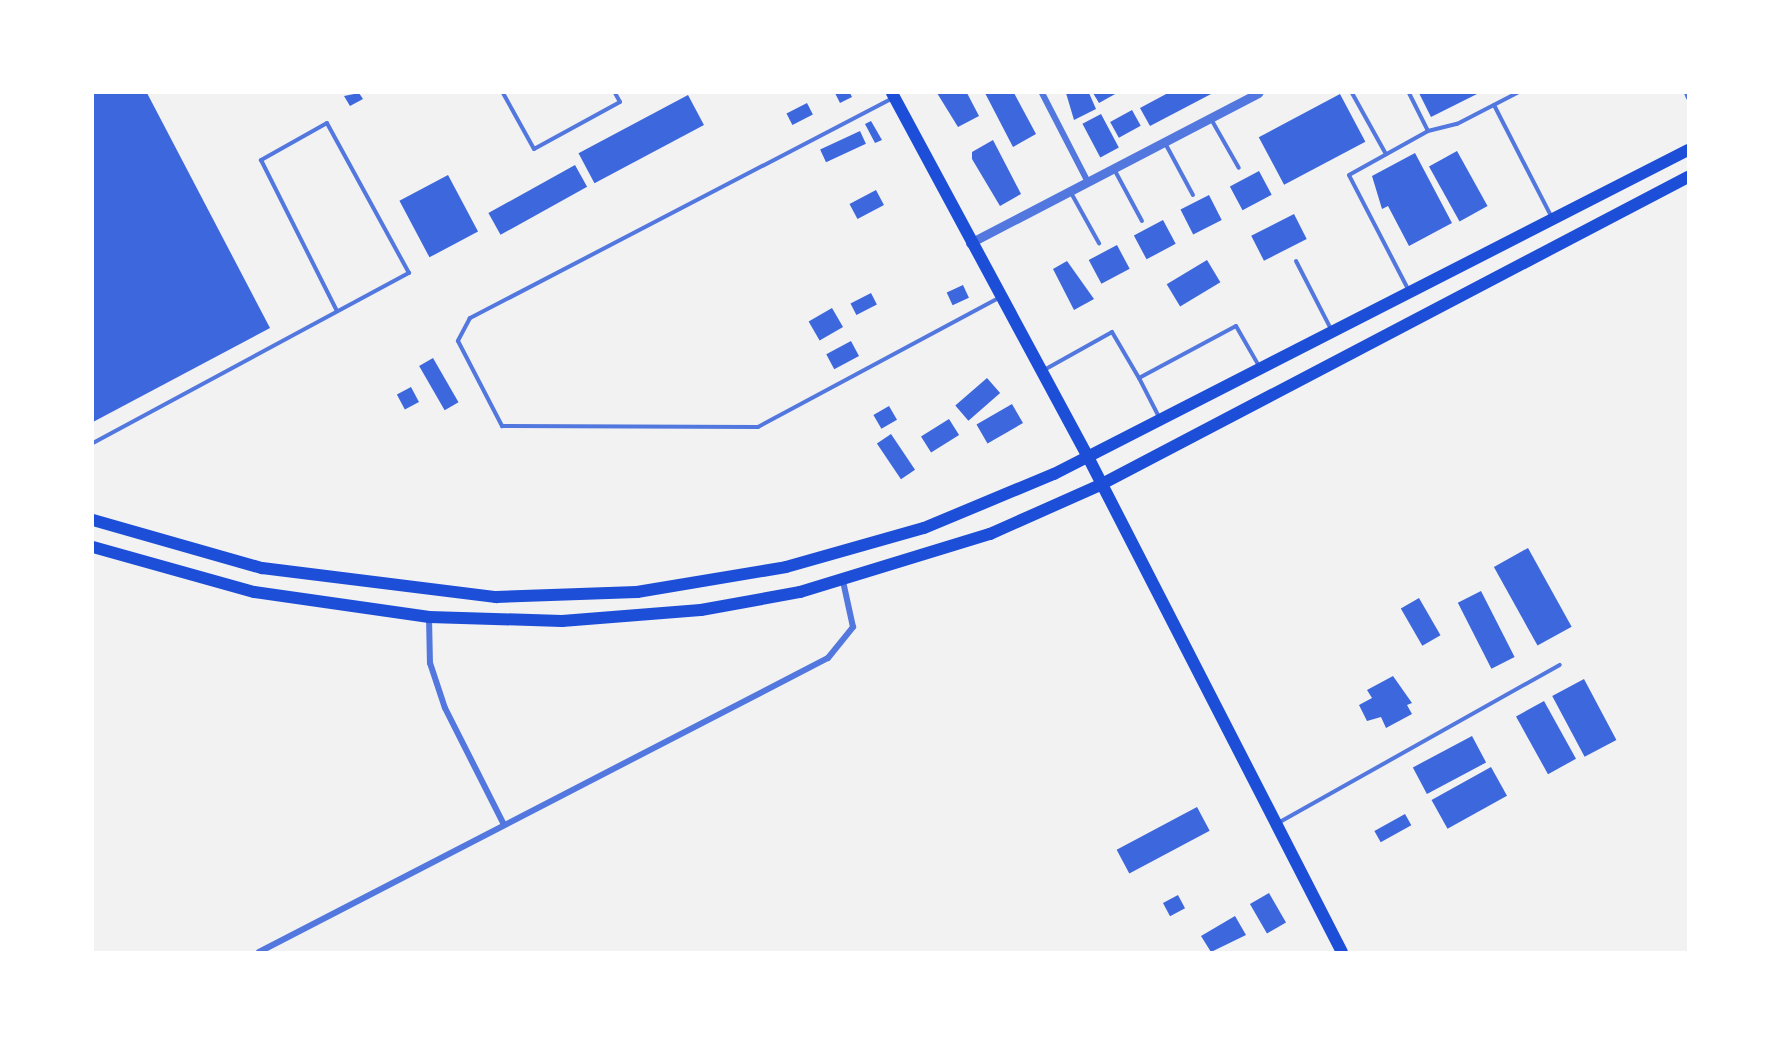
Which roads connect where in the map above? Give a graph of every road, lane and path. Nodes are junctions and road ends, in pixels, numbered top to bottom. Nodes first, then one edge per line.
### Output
1 (503, 93) edge
2 (615, 93) edge
3 (1042, 93) edge
4 (1258, 93) edge
5 (1352, 93) edge
6 (1408, 93) edge
7 (1517, 93) edge
8 (1686, 93) edge
9 (893, 95) edge
10 (1688, 98) edge
11 (1494, 105) junction
12 (1210, 118) junction
13 (1428, 131) junction
14 (1164, 142) junction
15 (1688, 150) edge
16 (1386, 154) junction
17 (1113, 168) junction
18 (1239, 168) dead end
19 (1688, 177) edge
20 (1088, 182) junction
21 (1070, 191) junction
22 (1193, 195) dead end
23 (1553, 219) junction
24 (1143, 221) dead end
25 (970, 243) junction
26 (1099, 243) dead end
27 (1296, 261) dead end
28 (1410, 293) junction
29 (1000, 298) junction
30 (337, 311) junction
31 (1334, 334) junction
32 (1262, 371) junction
33 (1041, 372) junction
34 (1139, 378) junction
35 (1161, 421) junction
36 (93, 443) edge
37 (1088, 457) junction
38 (1100, 485) junction
39 (93, 520) edge
40 (93, 547) edge
41 (843, 581) junction
42 (429, 617) junction
43 (1560, 665) dead end
44 (504, 825) junction
45 (1276, 825) junction
46 (259, 952) edge
47 (1342, 952) edge

1 - 2 lane
3 - 20 street
4 - 12 street
5 - 16 lane
6 - 13 lane
7 - 11 lane
8 - 10 lane
9 - 25 main road
9 - 29 lane
11 - 13 lane
11 - 23 lane
12 - 14 street
12 - 18 lane
13 - 16 lane
14 - 17 street
14 - 22 lane
15 - 23 main road
16 - 28 lane
17 - 20 street
17 - 24 lane
19 - 38 main road
20 - 21 street
21 - 25 street
21 - 26 lane
23 - 28 main road
25 - 29 main road
27 - 31 lane
28 - 31 main road
29 - 33 main road
30 - 30 lane
30 - 36 lane
31 - 32 main road
32 - 34 lane
32 - 35 main road
33 - 34 lane
33 - 37 main road
34 - 35 lane
35 - 37 main road
37 - 38 main road
37 - 39 main road
38 - 41 main road
38 - 45 main road
40 - 42 main road
41 - 42 main road
41 - 44 street
42 - 44 street
43 - 45 lane
44 - 46 street
45 - 47 main road

